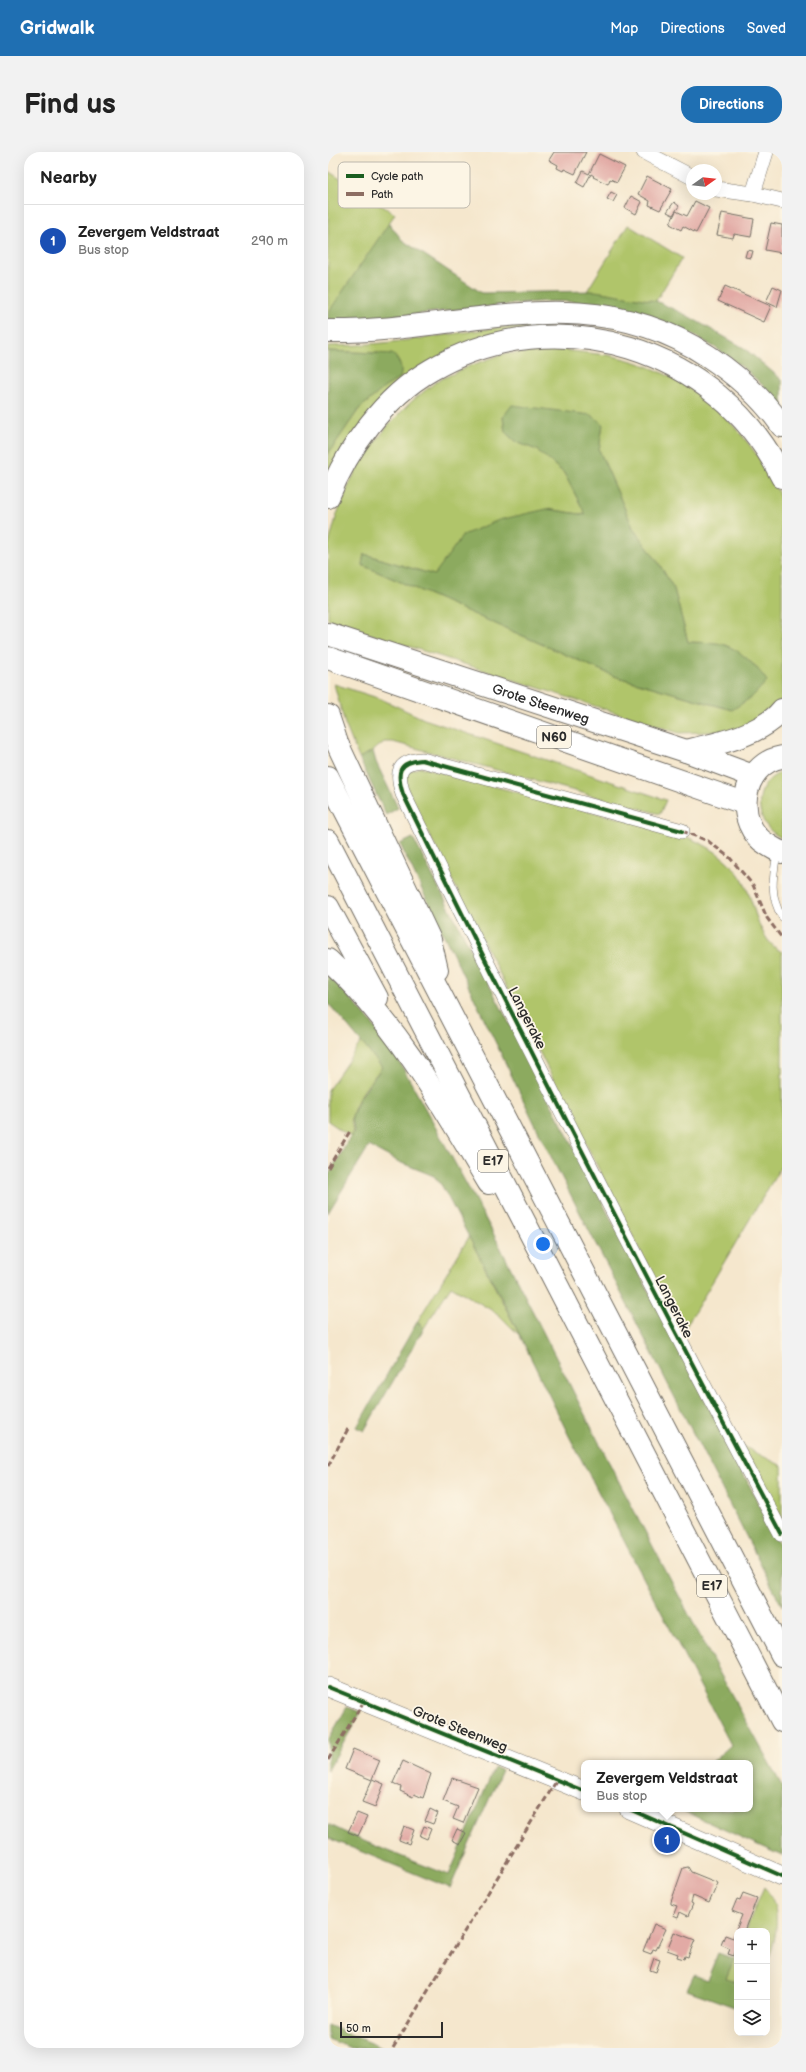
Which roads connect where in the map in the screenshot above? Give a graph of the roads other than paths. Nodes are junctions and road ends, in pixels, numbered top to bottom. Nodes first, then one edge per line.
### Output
1 (644, 152) edge
2 (766, 152) edge
3 (686, 174) edge
4 (722, 190) edge
5 (753, 194) junction
6 (782, 201) edge
7 (328, 331) edge
8 (782, 426) edge
9 (782, 477) edge
10 (328, 497) edge
11 (338, 637) edge
12 (328, 658) edge
13 (782, 710) edge
14 (328, 716) edge
15 (686, 751) junction
16 (782, 757) edge
17 (753, 776) junction
18 (328, 777) edge
19 (744, 803) junction
20 (682, 831) dead end
21 (328, 840) edge
22 (780, 851) edge
23 (328, 907) edge
24 (782, 917) edge
25 (328, 960) edge
26 (443, 999) junction
27 (400, 1041) junction
28 (658, 1480) junction
29 (782, 1534) edge
30 (782, 1655) edge
31 (328, 1687) edge
32 (782, 1721) edge
33 (581, 1790) edge
34 (636, 1812) edge
35 (782, 1876) edge

1 - 3 street
2 - 5 street
4 - 5 street
5 - 6 street
7 - 8 highway
9 - 10 highway
11 - 15 highway, Grote Steenweg / N60
12 - 19 highway, Grote Steenweg / N60
13 - 15 highway
14 - 26 highway
15 - 17 highway, Grote Steenweg / N60
16 - 17 highway
17 - 19 highway
18 - 26 highway, E17
19 - 22 highway
20 - 29 street, Langerake
21 - 28 highway, E17
22 - 24 lane
23 - 27 highway
25 - 27 highway
26 - 30 highway, E17
27 - 28 highway
28 - 32 highway, E17
31 - 33 street, Grote Steenweg
34 - 35 street

